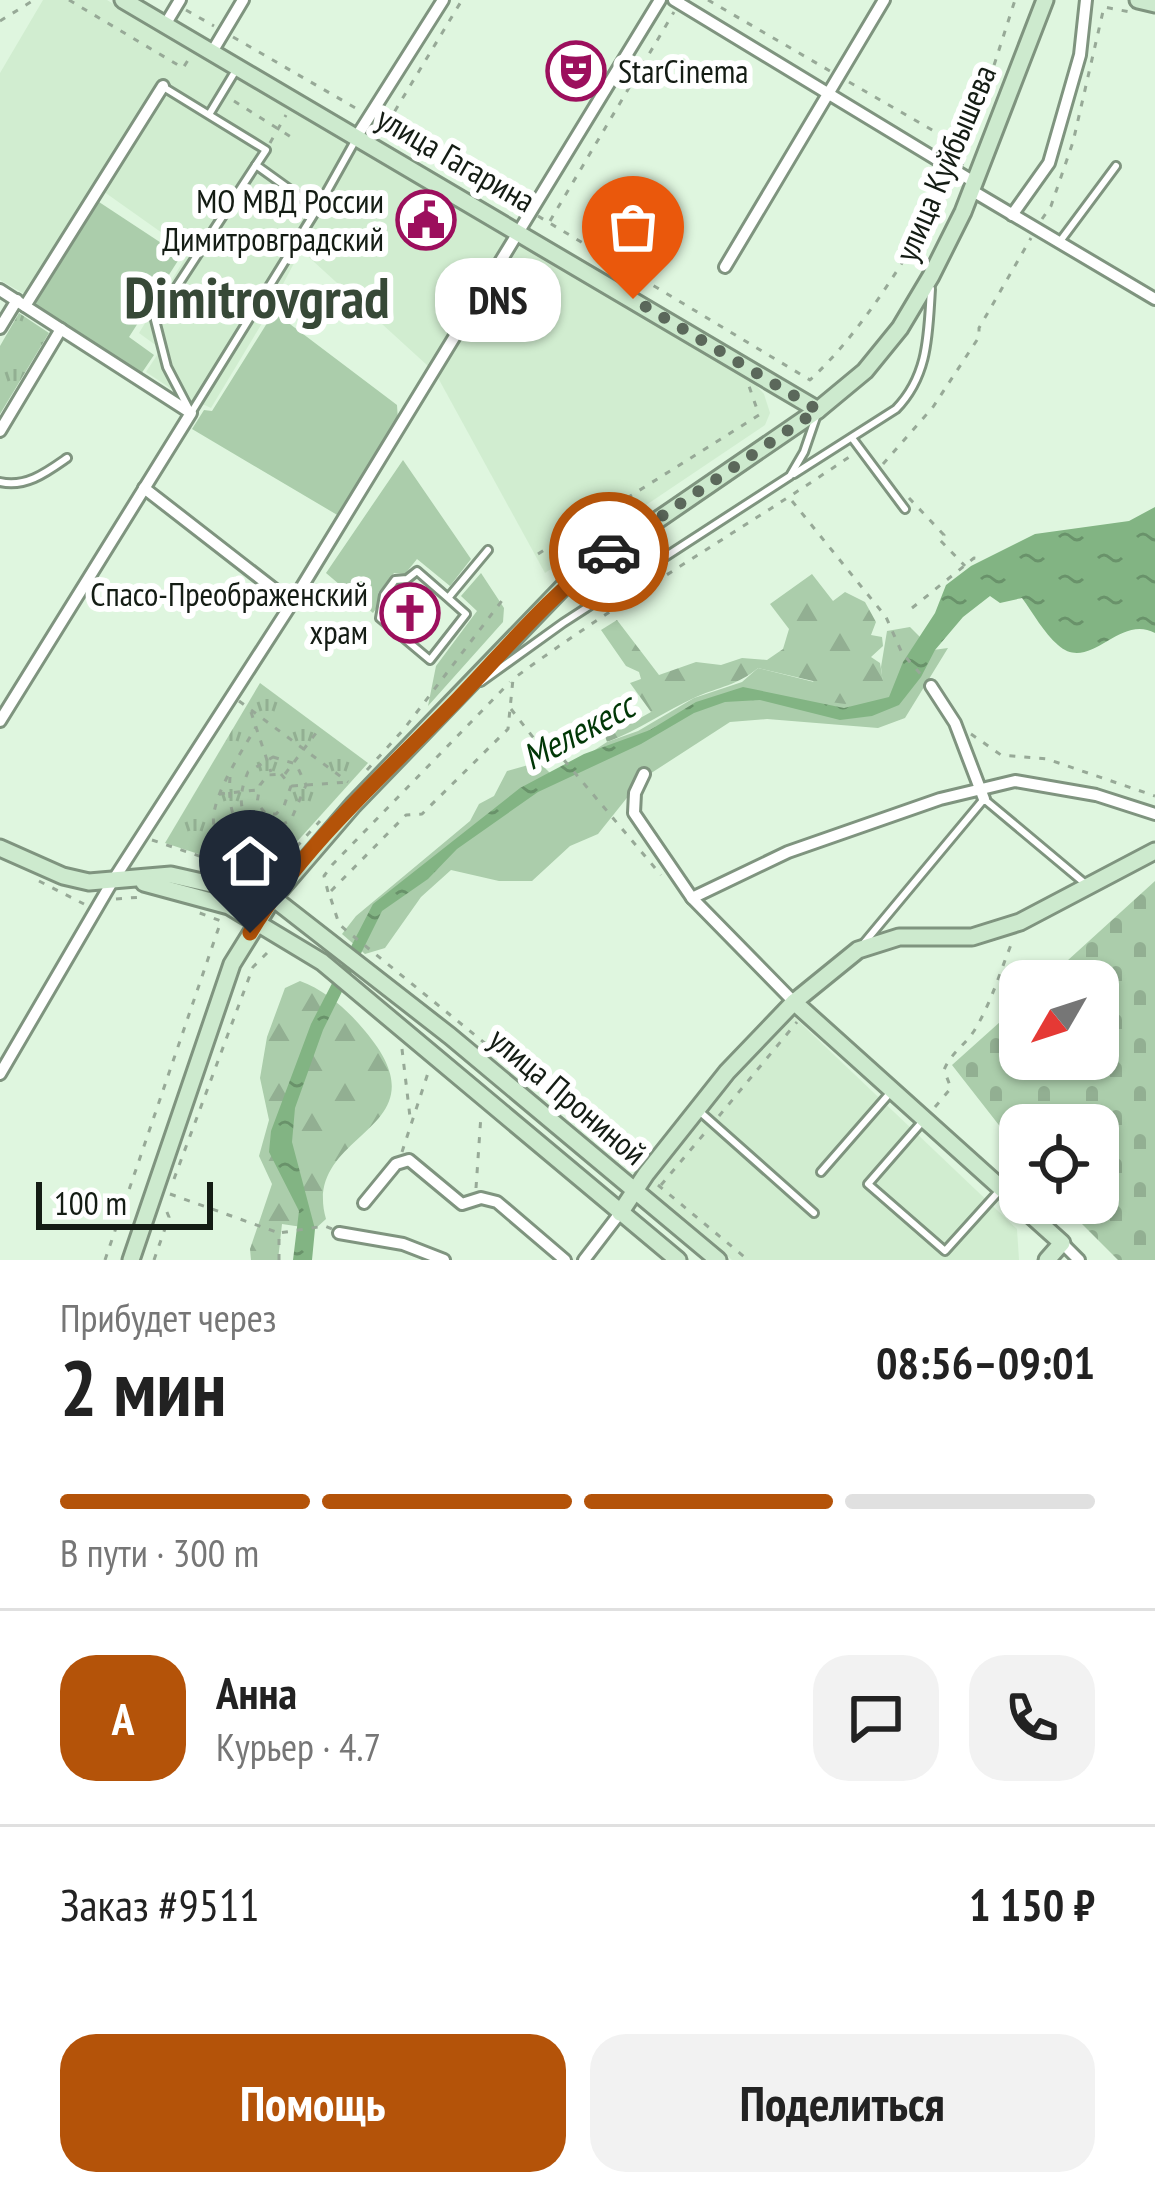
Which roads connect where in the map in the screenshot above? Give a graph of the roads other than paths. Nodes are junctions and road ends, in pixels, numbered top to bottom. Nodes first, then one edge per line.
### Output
1 (123, 0) edge
2 (243, 0) edge
3 (443, 0) edge
4 (660, 0) edge
5 (884, 0) edge
6 (1045, 0) edge
7 (1086, 0) edge
8 (178, 2) edge
9 (676, 2) edge
10 (1155, 4) edge
11 (1138, 7) edge
12 (165, 25) junction
13 (212, 52) junction
14 (238, 68) junction
15 (163, 86) joint
16 (830, 95) junction
17 (210, 113) junction
18 (357, 136) junction
19 (256, 165) junction
20 (1116, 166) dead end
21 (968, 182) junction
22 (317, 209) junction
23 (1012, 214) junction
24 (521, 233) junction
25 (1059, 243) junction
26 (725, 267) dead end
27 (932, 276) junction
28 (0, 290) edge
29 (1155, 298) edge
30 (21, 303) junction
31 (0, 328) edge
32 (61, 329) junction
33 (818, 410) junction
34 (191, 412) junction
35 (0, 431) edge
36 (852, 438) junction
37 (67, 458) dead end
38 (795, 476) junction
39 (0, 482) edge
40 (144, 488) junction
41 (905, 509) dead end
42 (488, 550) dead end
43 (448, 598) junction
44 (292, 603) junction
45 (931, 686) road end
46 (458, 698) junction
47 (0, 721) edge
48 (644, 774) dead end
49 (983, 794) junction
50 (1155, 814) edge
51 (0, 848) edge
52 (1155, 850) edge
53 (130, 881) junction
54 (112, 882) junction
55 (1089, 887) junction
56 (272, 898) junction
57 (692, 898) junction
58 (258, 920) junction
59 (858, 950) junction
60 (794, 1002) junction
61 (0, 1074) edge
62 (893, 1090) junction
63 (695, 1108) junction
64 (925, 1119) junction
65 (821, 1172) dead end
66 (999, 1187) edge
67 (999, 1191) edge
68 (636, 1192) junction
69 (364, 1203) dead end
70 (620, 1213) junction
71 (814, 1213) dead end
72 (1040, 1224) edge
73 (339, 1233) road end
74 (1062, 1244) junction
75 (131, 1260) edge
76 (444, 1260) edge
77 (565, 1260) edge
78 (584, 1260) edge
79 (678, 1260) edge
80 (718, 1260) edge
81 (1047, 1260) edge
82 (1079, 1260) edge

1 - 12 main road, улица Гагарина
2 - 13 street
3 - 18 street
4 - 24 street
5 - 16 street
6 - 21 main road, улица Куйбышева
7 - 23 street
8 - 12 street
9 - 16 street
10 - 11 main road
12 - 13 main road, улица Гагарина
13 - 14 main road, улица Гагарина
14 - 17 lane
14 - 18 main road, улица Гагарина
15 - 17 lane
15 - 30 street
16 - 21 street
16 - 26 street
17 - 19 lane
18 - 22 lane
18 - 24 main road, улица Гагарина
19 - 22 lane
19 - 34 lane
20 - 25 lane
21 - 23 street
21 - 27 main road, улица Куйбышева
22 - 34 lane
23 - 25 street
24 - 33 main road, улица Гагарина
24 - 44 street
25 - 29 street
27 - 33 main road, улица Куйбышева
27 - 36 lane
28 - 30 street
30 - 31 street
30 - 32 street
32 - 34 street
32 - 35 street
33 - 38 lane
33 - 46 main road, улица Куйбышева
34 - 40 street
36 - 38 lane
36 - 41 lane
37 - 39 lane
38 - 46 lane
40 - 44 street
40 - 47 street
42 - 43 lane
43 - 43 lane
44 - 54 street
45 - 49 street
46 - 56 main road, улица Куйбышева
48 - 57 street
49 - 50 street
49 - 55 lane
49 - 57 street
49 - 59 lane
51 - 54 main road
52 - 55 main road
53 - 54 main road
53 - 56 main road
53 - 58 main road, улица Прониной
54 - 61 street
55 - 59 main road
56 - 58 main road, улица Куйбышева
56 - 68 main road, улица Прониной
57 - 60 street
58 - 70 main road, улица Прониной
58 - 75 main road, улица Куйбышева
59 - 60 main road
60 - 62 main road
60 - 63 main road
62 - 64 main road
62 - 65 lane
63 - 68 main road
63 - 71 lane
64 - 66 main road
64 - 67 lane
68 - 70 main road
68 - 80 main road, улица Прониной
69 - 77 street
70 - 78 street
70 - 79 main road, улица Прониной
72 - 74 main road
73 - 76 street
74 - 81 main road
74 - 82 street

